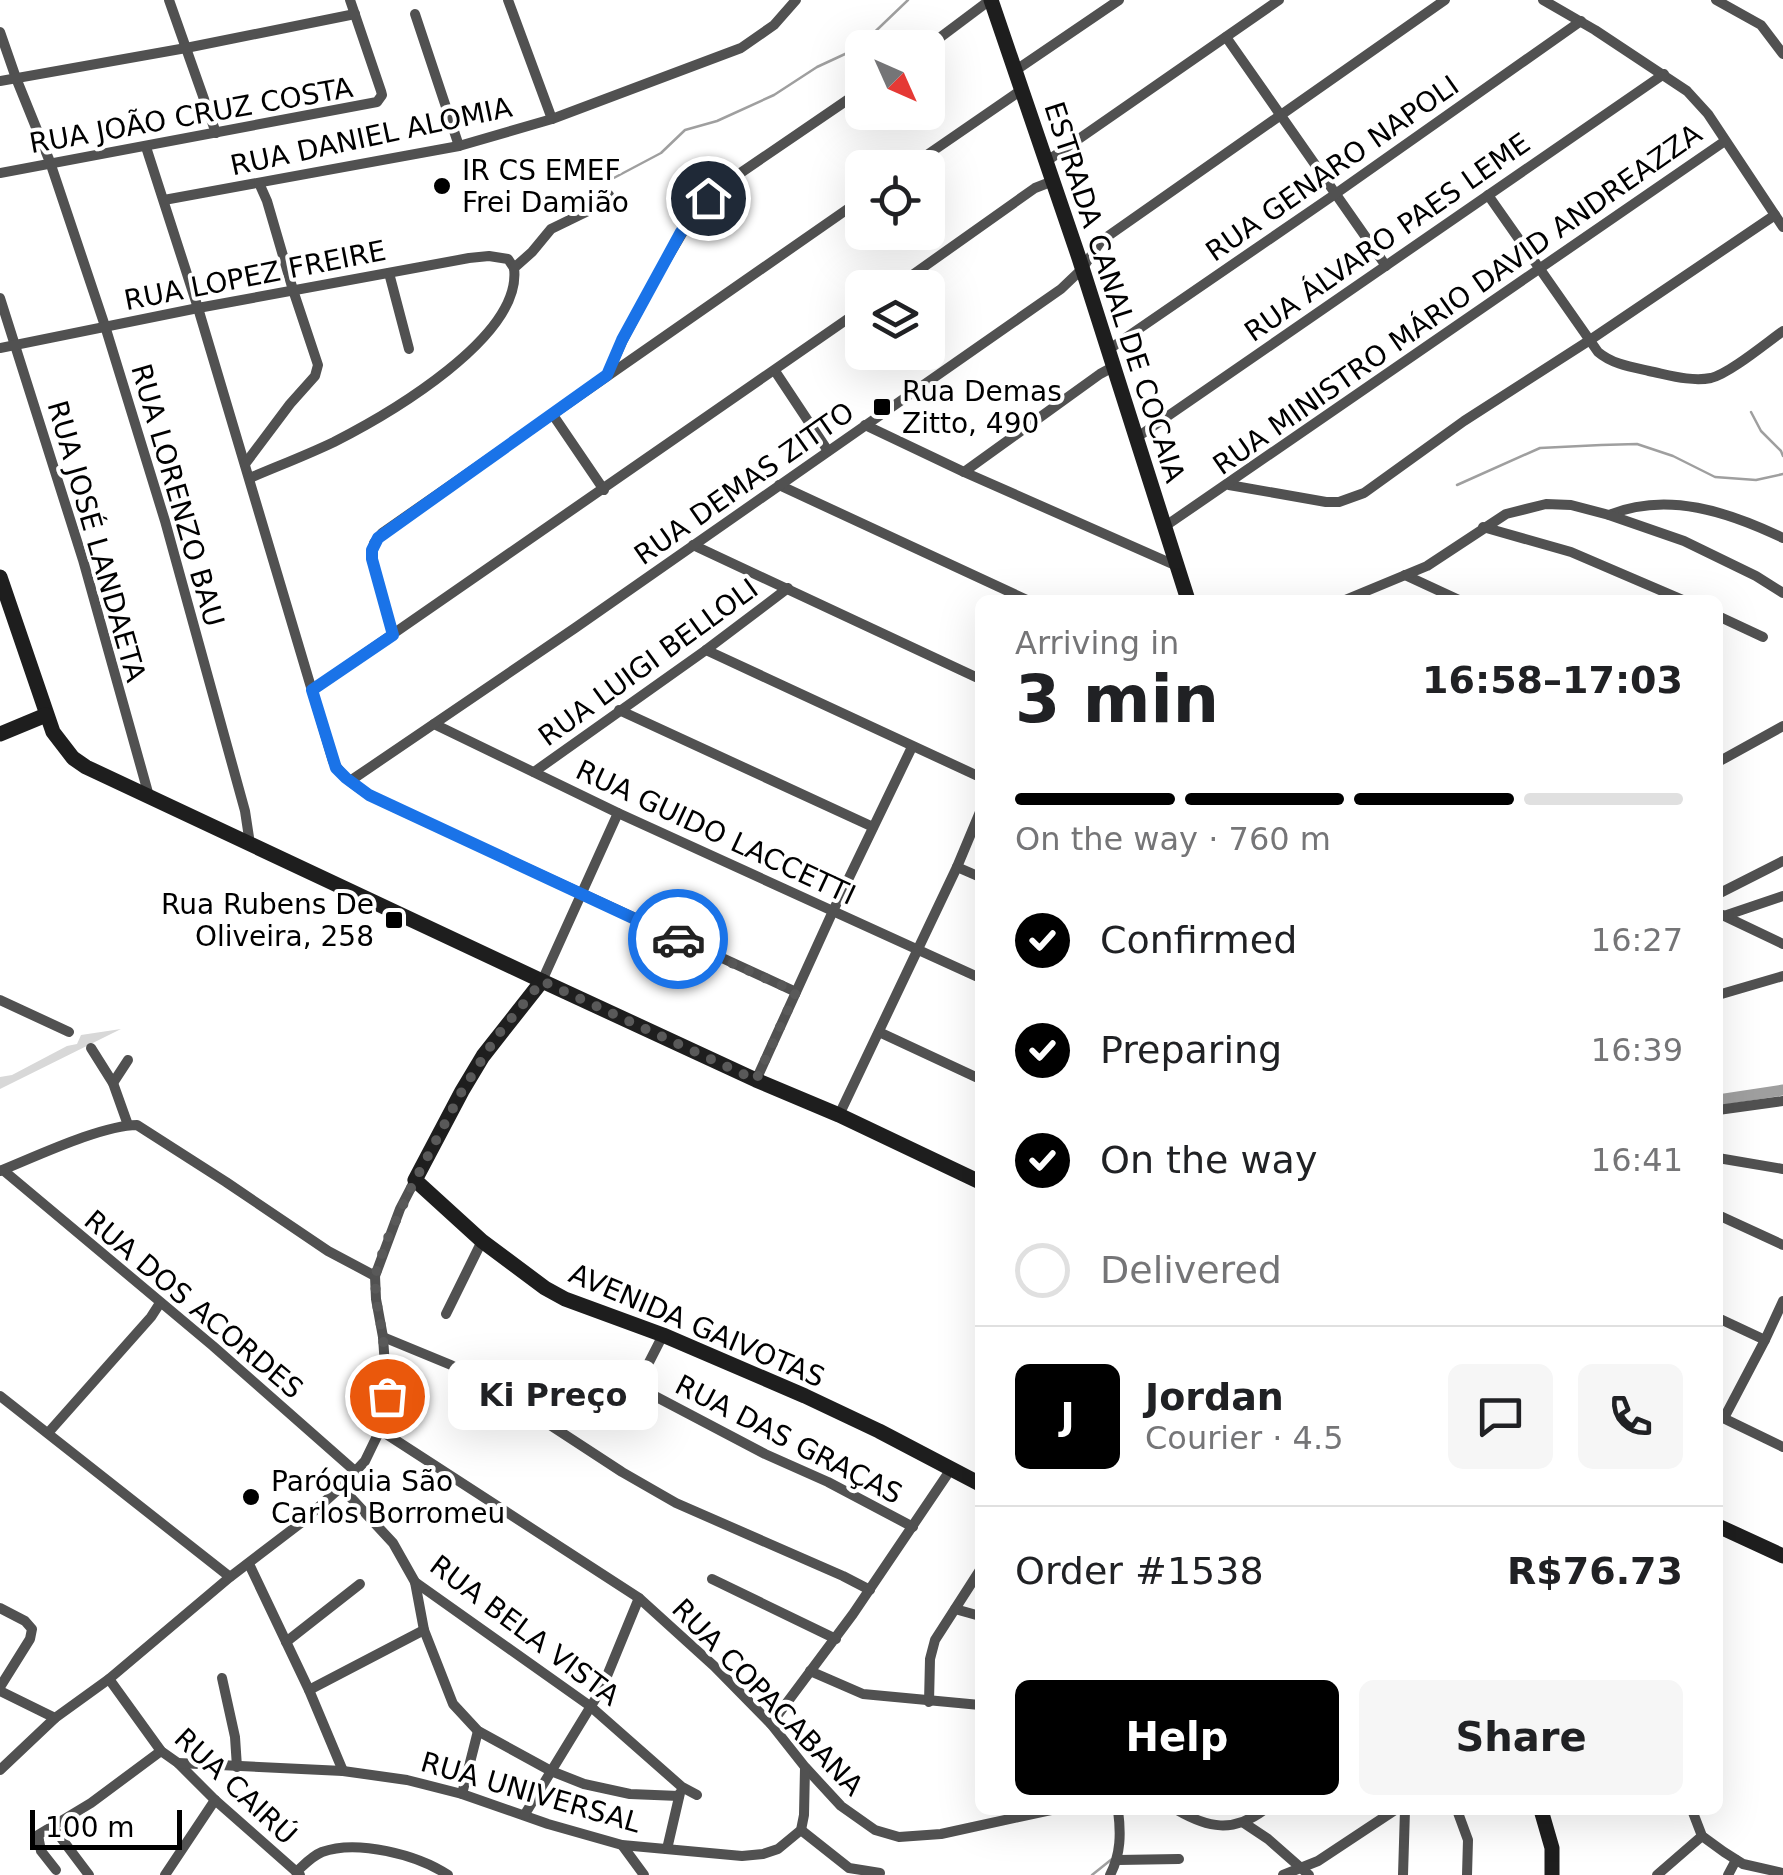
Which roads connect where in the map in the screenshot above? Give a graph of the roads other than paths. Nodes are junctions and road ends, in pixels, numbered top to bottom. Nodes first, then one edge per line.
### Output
1 (169, 0) edge
2 (350, 0) edge
3 (508, 0) edge
4 (796, 0) edge
5 (990, 0) edge
6 (1119, 0) edge
7 (1279, 0) edge
8 (1445, 0) edge
9 (1542, 0) edge
10 (1716, 0) edge
11 (355, 14) junction
12 (415, 14) dead end
13 (1580, 22) junction
14 (0, 32) edge
15 (945, 34) edge
16 (1226, 37) junction
17 (186, 48) junction
18 (1783, 54) edge
19 (1016, 70) junction
20 (1664, 74) junction
21 (16, 78) junction
22 (0, 81) edge
23 (1023, 90) junction
24 (845, 102) edge
25 (1280, 115) junction
26 (552, 120) junction
27 (216, 133) junction
28 (1725, 140) junction
29 (459, 146) junction
30 (146, 147) junction
31 (935, 150) edge
32 (1047, 161) junction
33 (50, 162) junction
34 (0, 173) edge
35 (1053, 181) junction
36 (259, 183) junction
37 (1336, 194) junction
38 (609, 195) dead end
39 (1488, 195) junction
40 (164, 200) junction
41 (845, 210) edge
42 (1775, 215) junction
43 (1783, 227) edge
44 (1386, 266) junction
45 (514, 268) junction
46 (1082, 269) junction
47 (1541, 269) junction
48 (919, 270) edge
49 (388, 273) junction
50 (293, 290) junction
51 (0, 298) edge
52 (198, 308) junction
53 (845, 321) edge
54 (104, 326) junction
55 (1783, 330) edge
56 (1590, 340) junction
57 (14, 345) junction
58 (0, 348) edge
59 (409, 349) dead end
60 (1108, 350) junction
61 (1113, 367) junction
62 (775, 371) junction
63 (607, 375) junction
64 (552, 414) junction
65 (865, 426) junction
66 (1136, 438) junction
67 (828, 451) junction
68 (245, 464) junction
69 (964, 472) junction
70 (250, 478) junction
71 (1229, 484) junction
72 (779, 485) junction
73 (604, 490) junction
74 (1609, 515) junction
75 (1164, 527) junction
76 (1483, 528) junction
77 (1783, 538) edge
78 (693, 545) junction
79 (1177, 566) junction
80 (1405, 575) junction
81 (0, 577) edge
82 (788, 588) junction
83 (1783, 593) edge
84 (1017, 595) edge
85 (1186, 595) edge
86 (1357, 595) edge
87 (1448, 595) edge
88 (1671, 595) edge
89 (1723, 618) edge
90 (393, 635) junction
91 (1762, 637) dead end
92 (706, 650) junction
93 (975, 676) edge
94 (312, 690) junction
95 (619, 710) junction
96 (46, 715) junction
97 (434, 724) junction
98 (1783, 726) edge
99 (0, 734) edge
100 (912, 747) junction
101 (1723, 759) edge
102 (534, 772) junction
103 (975, 775) edge
104 (350, 782) junction
105 (149, 797) junction
106 (618, 814) junction
107 (975, 824) edge
108 (873, 827) junction
109 (250, 844) junction
110 (1783, 861) edge
111 (957, 866) junction
112 (975, 875) edge
113 (1723, 891) edge
114 (580, 894) junction
115 (1783, 896) edge
116 (833, 911) junction
117 (1723, 914) edge
118 (1723, 916) edge
119 (1783, 944) edge
120 (916, 949) junction
121 (975, 976) edge
122 (1783, 976) edge
123 (542, 981) junction
124 (796, 992) junction
125 (1723, 994) edge
126 (0, 1000) edge
127 (69, 1032) dead end
128 (879, 1032) junction
129 (91, 1048) dead end
130 (128, 1060) dead end
131 (975, 1077) edge
132 (756, 1080) junction
133 (113, 1083) junction
134 (1783, 1101) edge
135 (1723, 1109) edge
136 (840, 1114) junction
137 (128, 1125) junction
138 (1723, 1159) edge
139 (1783, 1170) edge
140 (1, 1171) edge
141 (415, 1180) junction
142 (975, 1180) edge
143 (1723, 1217) edge
144 (482, 1240) junction
145 (1783, 1245) edge
146 (375, 1276) junction
147 (1783, 1301) edge
148 (160, 1303) junction
149 (446, 1314) dead end
150 (1723, 1320) edge
151 (663, 1335) junction
152 (383, 1337) junction
153 (1765, 1340) junction
154 (0, 1396) edge
155 (1723, 1414) edge
156 (1723, 1418) edge
157 (380, 1430) junction
158 (48, 1433) junction
159 (1783, 1447) edge
160 (951, 1470) junction
161 (356, 1472) junction
162 (975, 1482) edge
163 (341, 1487) junction
164 (912, 1527) junction
165 (1723, 1528) edge
166 (1783, 1556) edge
167 (249, 1564) junction
168 (230, 1578) junction
169 (975, 1578) edge
170 (712, 1579) dead end
171 (415, 1582) junction
172 (360, 1584) dead end
173 (870, 1590) junction
174 (638, 1598) junction
175 (0, 1608) edge
176 (955, 1608) junction
177 (975, 1614) edge
178 (424, 1630) junction
179 (836, 1638) junction
180 (286, 1642) junction
181 (810, 1671) junction
182 (222, 1678) dead end
183 (110, 1679) junction
184 (0, 1689) edge
185 (309, 1690) junction
186 (929, 1702) junction
187 (975, 1705) edge
188 (590, 1706) junction
189 (55, 1718) junction
190 (771, 1724) junction
191 (478, 1731) junction
192 (162, 1751) junction
193 (178, 1763) junction
194 (237, 1766) junction
195 (805, 1767) junction
196 (0, 1770) edge
197 (343, 1771) junction
198 (551, 1771) junction
199 (681, 1792) junction
200 (462, 1794) junction
201 (697, 1795) dead end
202 (216, 1800) junction
203 (525, 1814) junction
204 (1016, 1815) edge
205 (1118, 1815) edge
206 (1187, 1815) edge
207 (1256, 1815) edge
208 (1388, 1815) edge
209 (1405, 1815) edge
210 (1459, 1815) edge
211 (1542, 1815) edge
212 (1694, 1815) edge
213 (1244, 1823) junction
214 (52, 1826) junction
215 (800, 1830) junction
216 (1702, 1836) junction
217 (622, 1845) junction
218 (668, 1849) junction
219 (1179, 1859) dead end
220 (1118, 1860) junction
221 (1742, 1866) edge
222 (56, 1870) dead end
223 (1306, 1872) edge
224 (298, 1873) edge
225 (880, 1873) edge
226 (1783, 1873) edge
227 (89, 1875) edge
228 (165, 1875) edge
229 (448, 1875) edge
230 (644, 1875) edge
231 (1110, 1875) edge
232 (1283, 1875) edge
233 (1402, 1875) edge
234 (1467, 1875) edge
235 (1552, 1875) edge
236 (1657, 1875) edge
237 (1728, 1875) edge

1 - 17 street
2 - 11 street
3 - 26 street
4 - 26 street, RUA DANIEL ALOMIA
5 - 15 street
5 - 19 main road, ESTRADA CANAL DE COCAIA
6 - 19 street
7 - 16 street
8 - 25 street, RUA DEMAS ZITTO
9 - 13 street
10 - 18 street
11 - 17 street
11 - 27 street, RUA JOÃO CRUZ COSTA
12 - 29 street
13 - 20 street
13 - 37 street, RUA GENARO NAPOLI
14 - 21 street, RUA LORENZO BAU
16 - 25 street
16 - 32 street
17 - 21 street
17 - 27 street
19 - 23 main road, ESTRADA CANAL DE COCAIA
20 - 28 street
20 - 39 street, RUA ÁLVARO PAES LEME
21 - 22 street
21 - 33 street, RUA LORENZO BAU
23 - 31 street
23 - 32 main road, ESTRADA CANAL DE COCAIA
24 - 63 street
25 - 37 street
25 - 46 street, RUA DEMAS ZITTO
26 - 29 street, RUA DANIEL ALOMIA
27 - 30 street, RUA JOÃO CRUZ COSTA
28 - 42 street
28 - 47 street, RUA MINISTRO MÁRIO DAVID ANDREAZZA
29 - 36 street, RUA DANIEL ALOMIA
30 - 33 street, RUA JOÃO CRUZ COSTA
30 - 40 street
32 - 35 main road, ESTRADA CANAL DE COCAIA
33 - 34 street, RUA JOÃO CRUZ COSTA
33 - 54 street, RUA LORENZO BAU
35 - 46 main road, ESTRADA CANAL DE COCAIA
35 - 48 street
36 - 40 street, RUA DANIEL ALOMIA
36 - 50 street
37 - 44 street
37 - 60 street, RUA GENARO NAPOLI
38 - 45 street
39 - 44 street, RUA ÁLVARO PAES LEME
39 - 47 street
40 - 52 street
41 - 63 street
42 - 43 street
42 - 56 street
44 - 66 street, RUA ÁLVARO PAES LEME
45 - 49 street, RUA LOPEZ FREIRE
45 - 70 street
46 - 60 main road, ESTRADA CANAL DE COCAIA
46 - 65 street, RUA DEMAS ZITTO
47 - 56 street
47 - 71 street, RUA MINISTRO MÁRIO DAVID ANDREAZZA
49 - 50 street, RUA LOPEZ FREIRE
49 - 59 street
50 - 52 street, RUA LOPEZ FREIRE
50 - 68 street
51 - 57 street, RUA JOSÉ LANDAETA
52 - 54 street, RUA LOPEZ FREIRE
52 - 68 street
53 - 62 street
54 - 57 street, RUA LOPEZ FREIRE
54 - 109 street, RUA LORENZO BAU
55 - 56 street
56 - 71 street
57 - 58 street, RUA LOPEZ FREIRE
57 - 105 street, RUA JOSÉ LANDAETA
60 - 61 main road, ESTRADA CANAL DE COCAIA
61 - 66 main road, ESTRADA CANAL DE COCAIA
61 - 69 street
62 - 67 street
62 - 73 street
63 - 64 street
64 - 73 street
64 - 90 street
65 - 67 street, RUA DEMAS ZITTO
65 - 69 street
66 - 75 main road, ESTRADA CANAL DE COCAIA
67 - 72 street, RUA DEMAS ZITTO
68 - 70 street
69 - 79 street
70 - 94 street
71 - 75 street, RUA MINISTRO MÁRIO DAVID ANDREAZZA
72 - 78 street, RUA DEMAS ZITTO
72 - 84 street
73 - 90 street
74 - 76 street
74 - 77 street
74 - 83 street
75 - 79 main road, ESTRADA CANAL DE COCAIA
76 - 80 street
76 - 88 street
78 - 82 street
78 - 97 street, RUA DEMAS ZITTO
79 - 85 main road, ESTRADA CANAL DE COCAIA
80 - 86 street
80 - 87 street
81 - 96 main road
82 - 92 street, RUA LUIGI BELLOLI
82 - 93 street
89 - 91 street
90 - 94 street
92 - 95 street, RUA LUIGI BELLOLI
92 - 100 street
94 - 104 street
95 - 102 street, RUA LUIGI BELLOLI
95 - 108 street
96 - 99 main road
96 - 105 main road
97 - 102 street, RUA GUIDO LACCETTI
97 - 104 street, RUA DEMAS ZITTO
98 - 101 street
100 - 103 street
100 - 108 street
102 - 106 street, RUA GUIDO LACCETTI
104 - 114 street
105 - 109 main road
106 - 114 street
106 - 116 street, RUA GUIDO LACCETTI
107 - 111 street
108 - 116 street
109 - 123 main road
110 - 113 street
111 - 112 street
111 - 120 street
114 - 123 street
114 - 124 street
115 - 117 street
116 - 120 street, RUA GUIDO LACCETTI
116 - 124 street
118 - 119 street
120 - 121 street, RUA GUIDO LACCETTI
120 - 128 street
122 - 125 street
123 - 132 main road
123 - 141 main road
124 - 132 street
126 - 127 street
128 - 131 street
128 - 136 street
129 - 133 street
130 - 133 street
132 - 136 main road
133 - 137 street
134 - 135 street
136 - 142 main road
137 - 140 street
137 - 146 street
138 - 139 street
140 - 148 street, RUA DOS ACORDES
141 - 144 main road, AVENIDA GAIVOTAS
141 - 146 street
143 - 145 street
144 - 149 street
144 - 151 main road, AVENIDA GAIVOTAS
146 - 152 street
147 - 153 street
148 - 158 street
148 - 161 street, RUA DOS ACORDES
150 - 153 street
151 - 160 main road, AVENIDA GAIVOTAS
151 - 164 street, RUA DAS GRAÇAS
152 - 157 street
152 - 173 street
153 - 155 street
154 - 158 street
156 - 159 street
157 - 161 street
157 - 174 street, RUA COPACABANA
158 - 168 street
160 - 162 main road, AVENIDA GAIVOTAS
160 - 164 street
161 - 163 street
163 - 167 street
163 - 171 street, RUA BELA VISTA
164 - 173 street
165 - 166 main road
167 - 168 street
167 - 180 street
168 - 183 street
169 - 176 street
170 - 179 street
171 - 178 street
171 - 188 street, RUA BELA VISTA
172 - 180 street
173 - 179 street
174 - 188 street
174 - 190 street, RUA COPACABANA
175 - 184 street
176 - 177 street
176 - 186 street
178 - 185 street
178 - 191 street
179 - 181 street
180 - 185 street
181 - 186 street
181 - 190 street
182 - 194 street
183 - 189 street
183 - 192 street, RUA CAIRÚ
184 - 189 street
185 - 197 street
186 - 187 street
188 - 198 street
188 - 199 street, RUA BELA VISTA
189 - 196 street
190 - 195 street, RUA COPACABANA
191 - 198 street
191 - 200 street
192 - 193 street, RUA CAIRÚ
192 - 214 street
193 - 194 street, RUA UNIVERSAL
193 - 202 street, RUA CAIRÚ
194 - 197 street, RUA UNIVERSAL
195 - 204 street, RUA COPACABANA
195 - 215 street
197 - 200 street, RUA UNIVERSAL
198 - 199 street
198 - 203 street
199 - 201 street, RUA BELA VISTA
199 - 218 street
200 - 203 street, RUA UNIVERSAL
202 - 224 street, RUA CAIRÚ
202 - 228 street
203 - 217 street, RUA UNIVERSAL
205 - 220 street
206 - 213 street
207 - 213 street
208 - 223 street
209 - 233 street
210 - 234 street
211 - 235 main road
212 - 216 street
213 - 223 street
214 - 222 street
214 - 227 street
215 - 218 street, RUA UNIVERSAL
215 - 225 street
216 - 221 street
216 - 236 street
217 - 218 street, RUA UNIVERSAL
217 - 230 street
219 - 220 street
220 - 231 street
221 - 226 street
221 - 237 street
223 - 232 street
224 - 229 street

